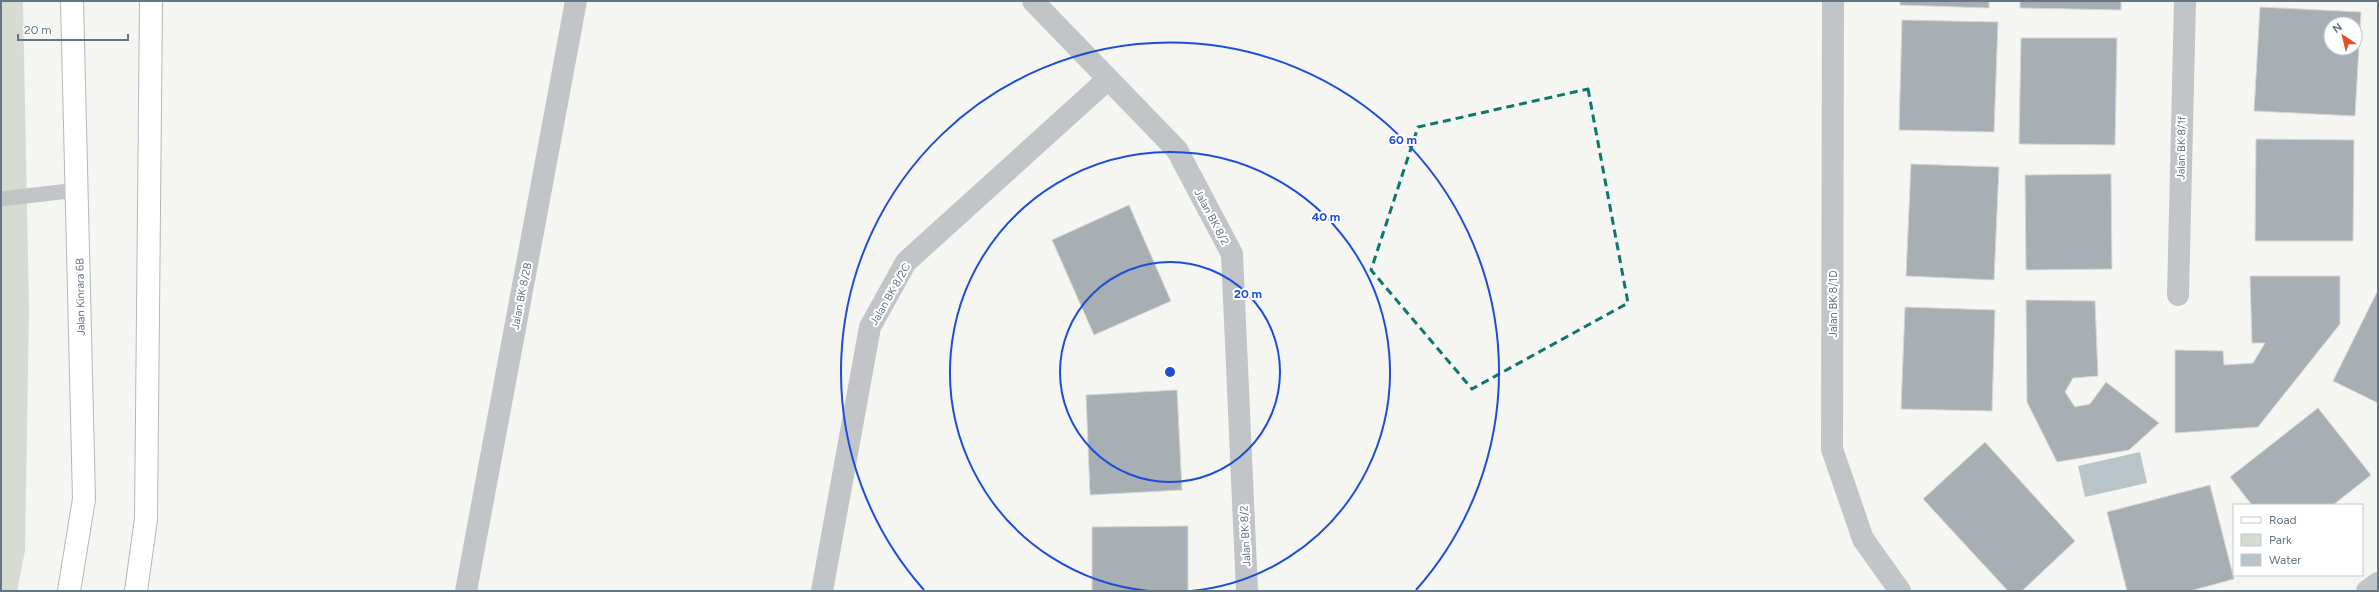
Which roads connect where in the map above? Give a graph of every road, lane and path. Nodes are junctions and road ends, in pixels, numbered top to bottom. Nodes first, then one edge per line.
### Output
1 (72, 1) edge
2 (151, 1) edge
3 (576, 1) edge
4 (1033, 1) edge
5 (1833, 1) edge
6 (2185, 1) edge
7 (1107, 80) junction
8 (77, 190) junction
9 (1, 199) edge
10 (2178, 295) dead end
11 (2378, 583) edge
12 (69, 591) edge
13 (136, 591) edge
14 (466, 591) edge
15 (822, 591) edge
16 (1247, 591) edge
17 (1900, 591) edge
18 (2367, 591) edge

1 - 8 street, Jalan Kinrara 6B
2 - 13 street
3 - 14 street, Jalan BK 8/2B
4 - 7 street, Jalan BK 8/2
5 - 17 street, Jalan BK 8/1D
6 - 10 street, Jalan BK 8/1f
7 - 15 street, Jalan BK 8/2C
7 - 16 street, Jalan BK 8/2
8 - 9 lane
8 - 12 street, Jalan Kinrara 6B
11 - 18 street

